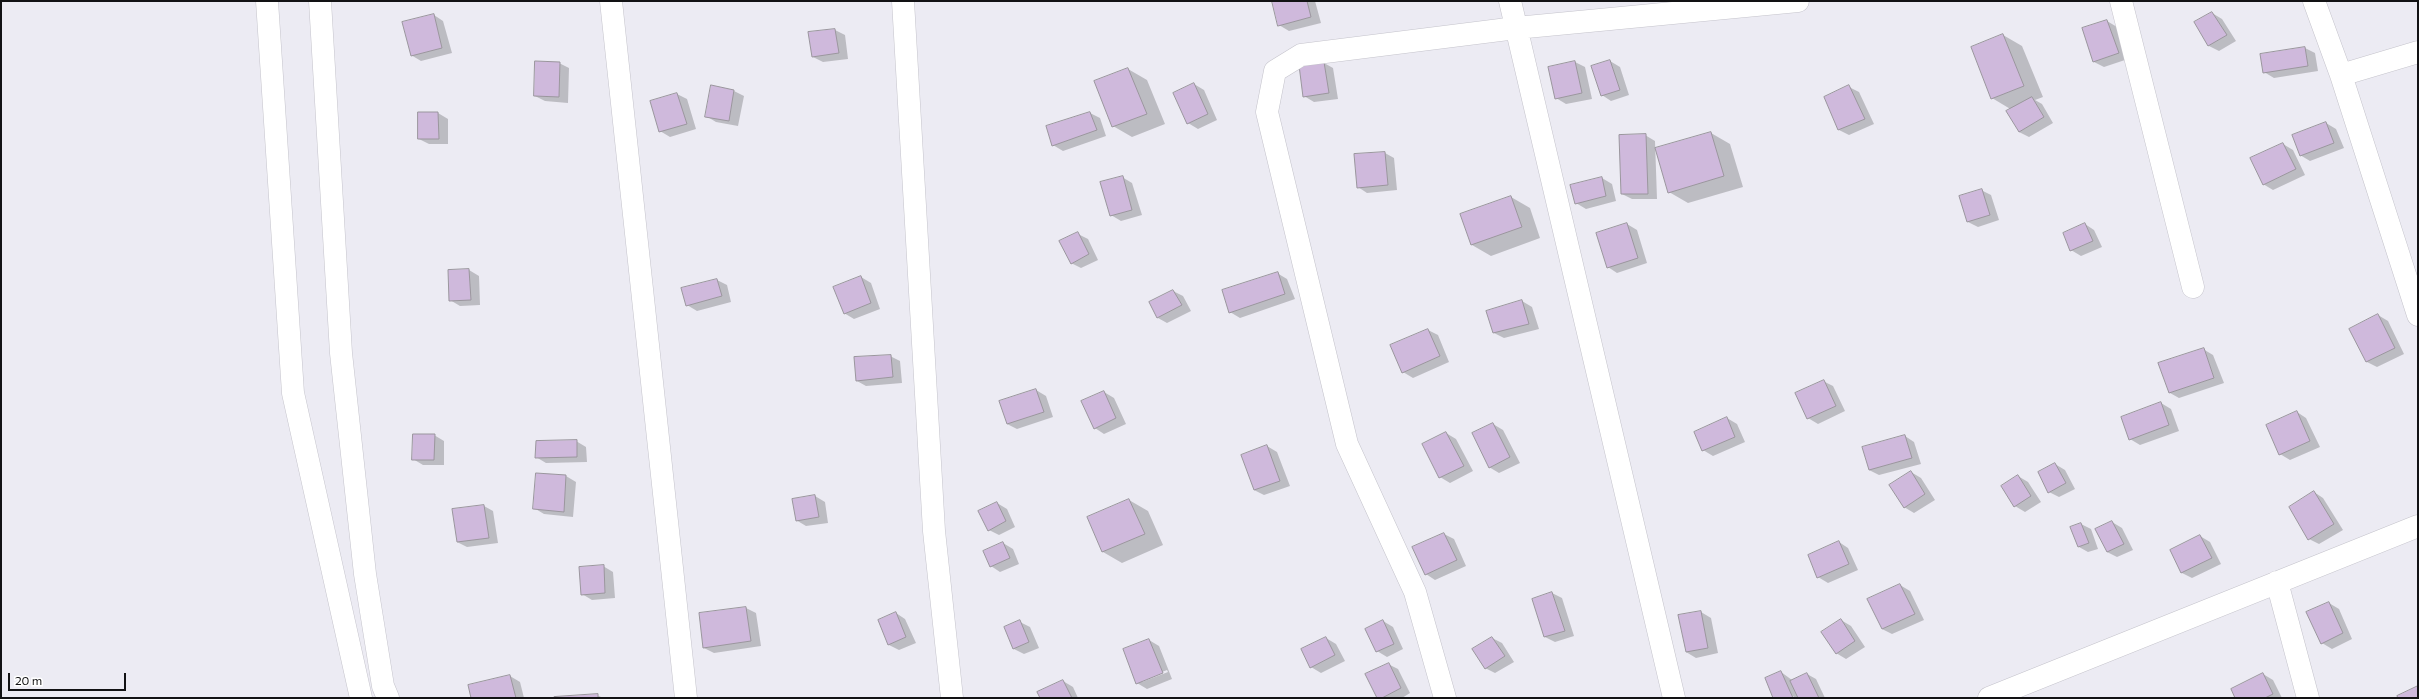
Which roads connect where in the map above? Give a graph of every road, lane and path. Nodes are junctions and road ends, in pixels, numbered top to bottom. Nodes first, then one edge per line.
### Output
1 (267, 1) edge
2 (320, 1) edge
3 (611, 1) edge
4 (903, 1) edge
5 (1510, 1) edge
6 (1798, 1) edge
7 (2121, 1) edge
8 (2314, 1) edge
9 (1516, 28) junction
10 (2418, 52) edge
11 (2341, 75) junction
12 (2193, 287) dead end
13 (2418, 315) edge
14 (2418, 526) edge
15 (2277, 582) junction
16 (361, 698) edge
17 (388, 698) edge
18 (686, 698) edge
19 (952, 698) edge
20 (1445, 698) edge
21 (1674, 698) edge
22 (1989, 698) edge
23 (2308, 698) edge

1 - 16 street
2 - 17 street
3 - 18 street
4 - 19 street
5 - 9 street
6 - 9 street
7 - 12 street
8 - 11 street
9 - 20 street
9 - 21 street
10 - 11 street
11 - 13 street
14 - 15 street
15 - 22 street
15 - 23 street

